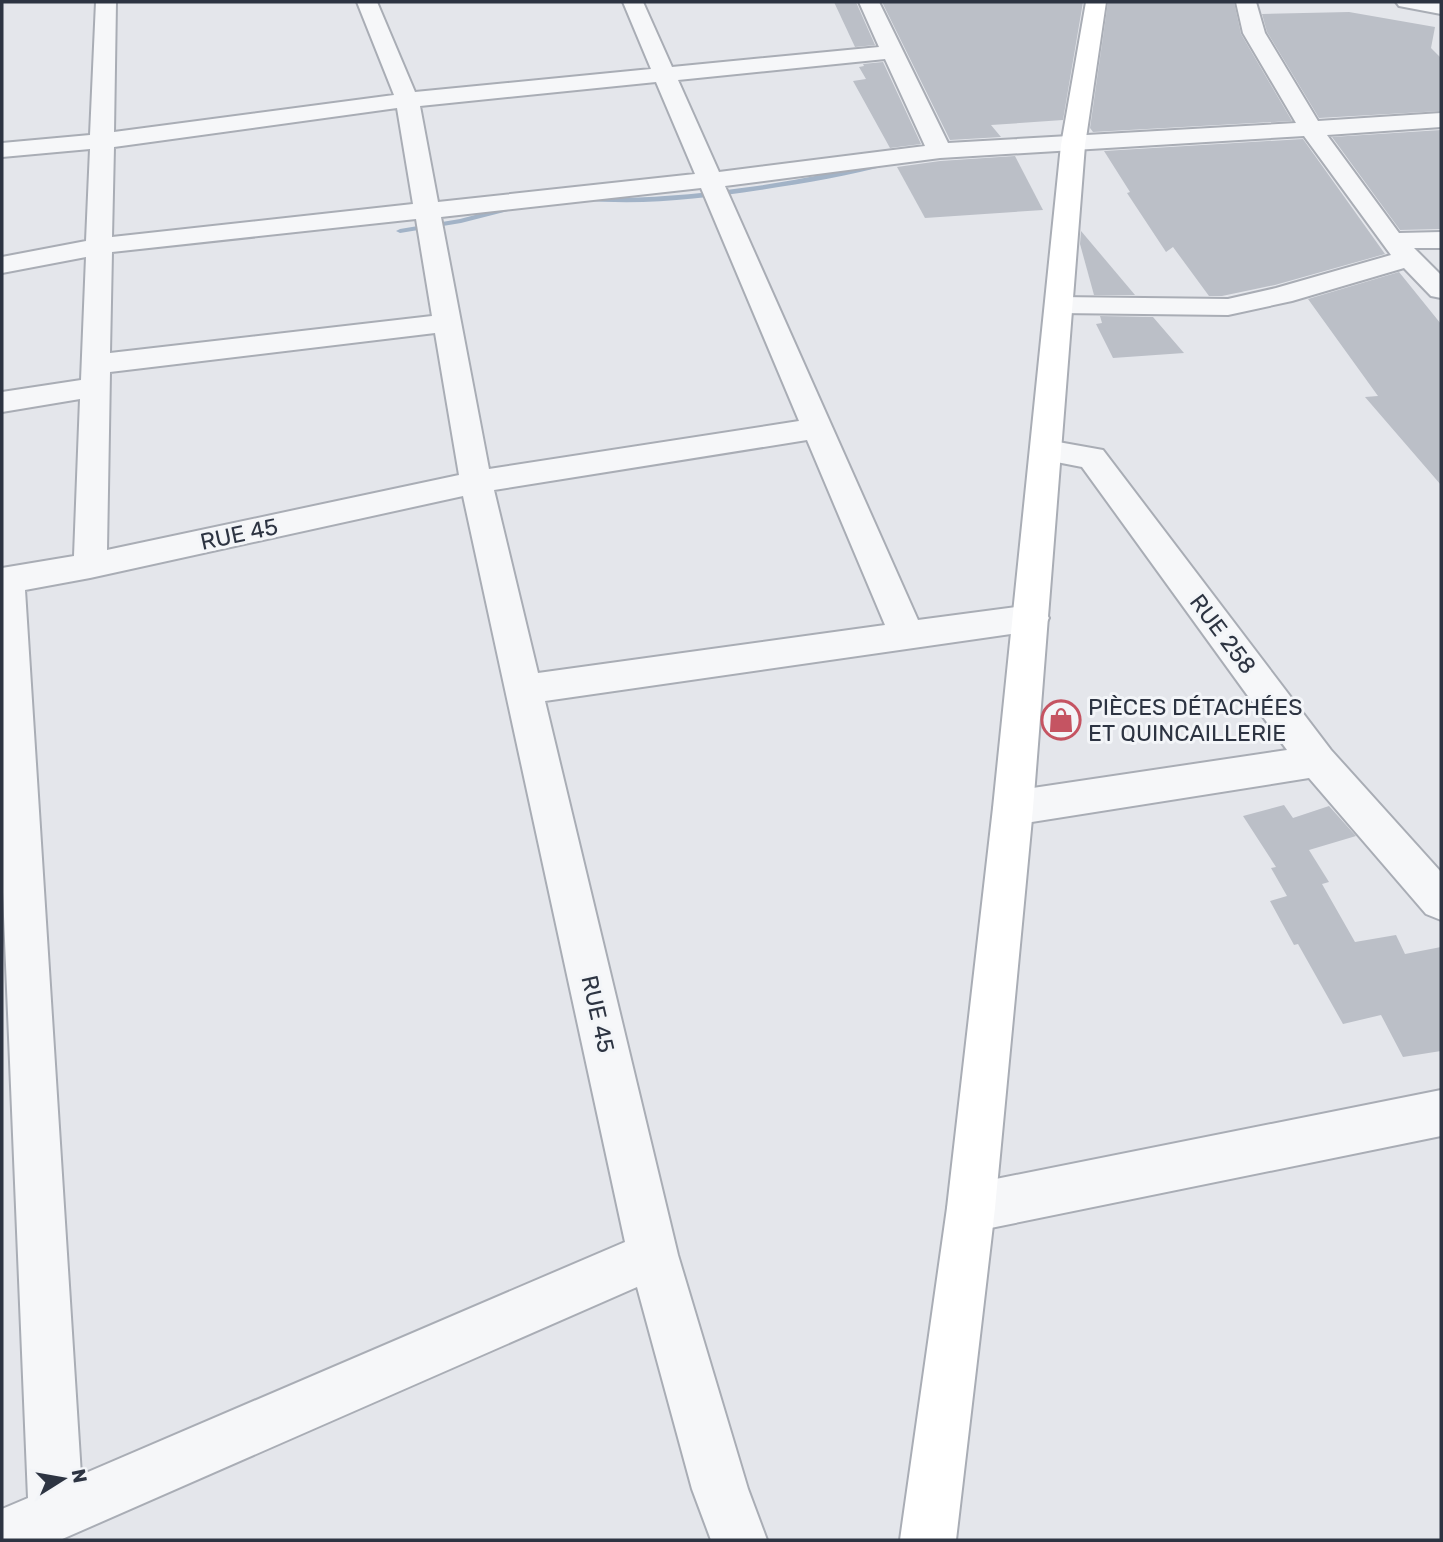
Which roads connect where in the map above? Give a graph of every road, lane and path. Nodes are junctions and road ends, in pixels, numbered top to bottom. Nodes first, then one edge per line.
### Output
1 (106, 2) edge
2 (367, 2) edge
3 (633, 2) edge
4 (869, 2) edge
5 (1096, 2) edge
6 (1246, 2) edge
7 (1406, 2) edge
8 (1441, 8) edge
9 (891, 52) junction
10 (665, 74) junction
11 (407, 100) junction
12 (1441, 120) edge
13 (1311, 129) junction
14 (102, 141) junction
15 (1073, 145) junction
16 (2, 150) edge
17 (940, 151) junction
18 (711, 180) junction
19 (427, 209) junction
20 (1441, 240) edge
21 (99, 246) junction
22 (1400, 249) junction
23 (2, 265) edge
24 (1441, 290) edge
25 (1059, 305) junction
26 (448, 323) junction
27 (95, 376) junction
28 (2, 402) edge
29 (818, 428) junction
30 (1047, 451) junction
31 (476, 482) junction
32 (90, 566) junction
33 (4, 580) edge
34 (1032, 618) junction
35 (907, 635) junction
36 (524, 689) junction
37 (1317, 761) junction
38 (1013, 808) junction
39 (1441, 901) edge
40 (16, 1004) edge
41 (1441, 1113) edge
42 (971, 1208) junction
43 (653, 1255) junction
44 (57, 1513) junction
45 (2, 1537) edge
46 (738, 1540) edge
47 (928, 1540) edge

1 - 14 street
2 - 11 street
3 - 10 street
4 - 9 street
5 - 15 street
6 - 13 street
7 - 8 street
9 - 10 street
9 - 17 street
10 - 11 street
10 - 18 street
11 - 14 street
11 - 19 street
12 - 13 street
13 - 15 street
13 - 22 street
14 - 16 street
14 - 21 street
15 - 17 street
15 - 25 street
17 - 18 street
18 - 19 street
18 - 29 street
19 - 21 street
19 - 26 street
20 - 22 street
21 - 23 street
21 - 27 street
22 - 24 street
22 - 25 street
25 - 30 street
26 - 27 street
26 - 31 street
27 - 28 street
27 - 32 street
29 - 31 street, RUE 45
29 - 35 street
30 - 34 street
30 - 37 street, RUE 258
31 - 32 street, RUE 45
31 - 36 street, RUE 45
32 - 33 street, RUE 45
33 - 40 street
34 - 35 street
34 - 38 street
35 - 36 street
36 - 43 street, RUE 45
37 - 38 street
37 - 39 street, RUE 258
38 - 42 street
40 - 44 street
41 - 42 street
42 - 47 street
43 - 44 street
43 - 46 street, RUE 45
44 - 45 street

